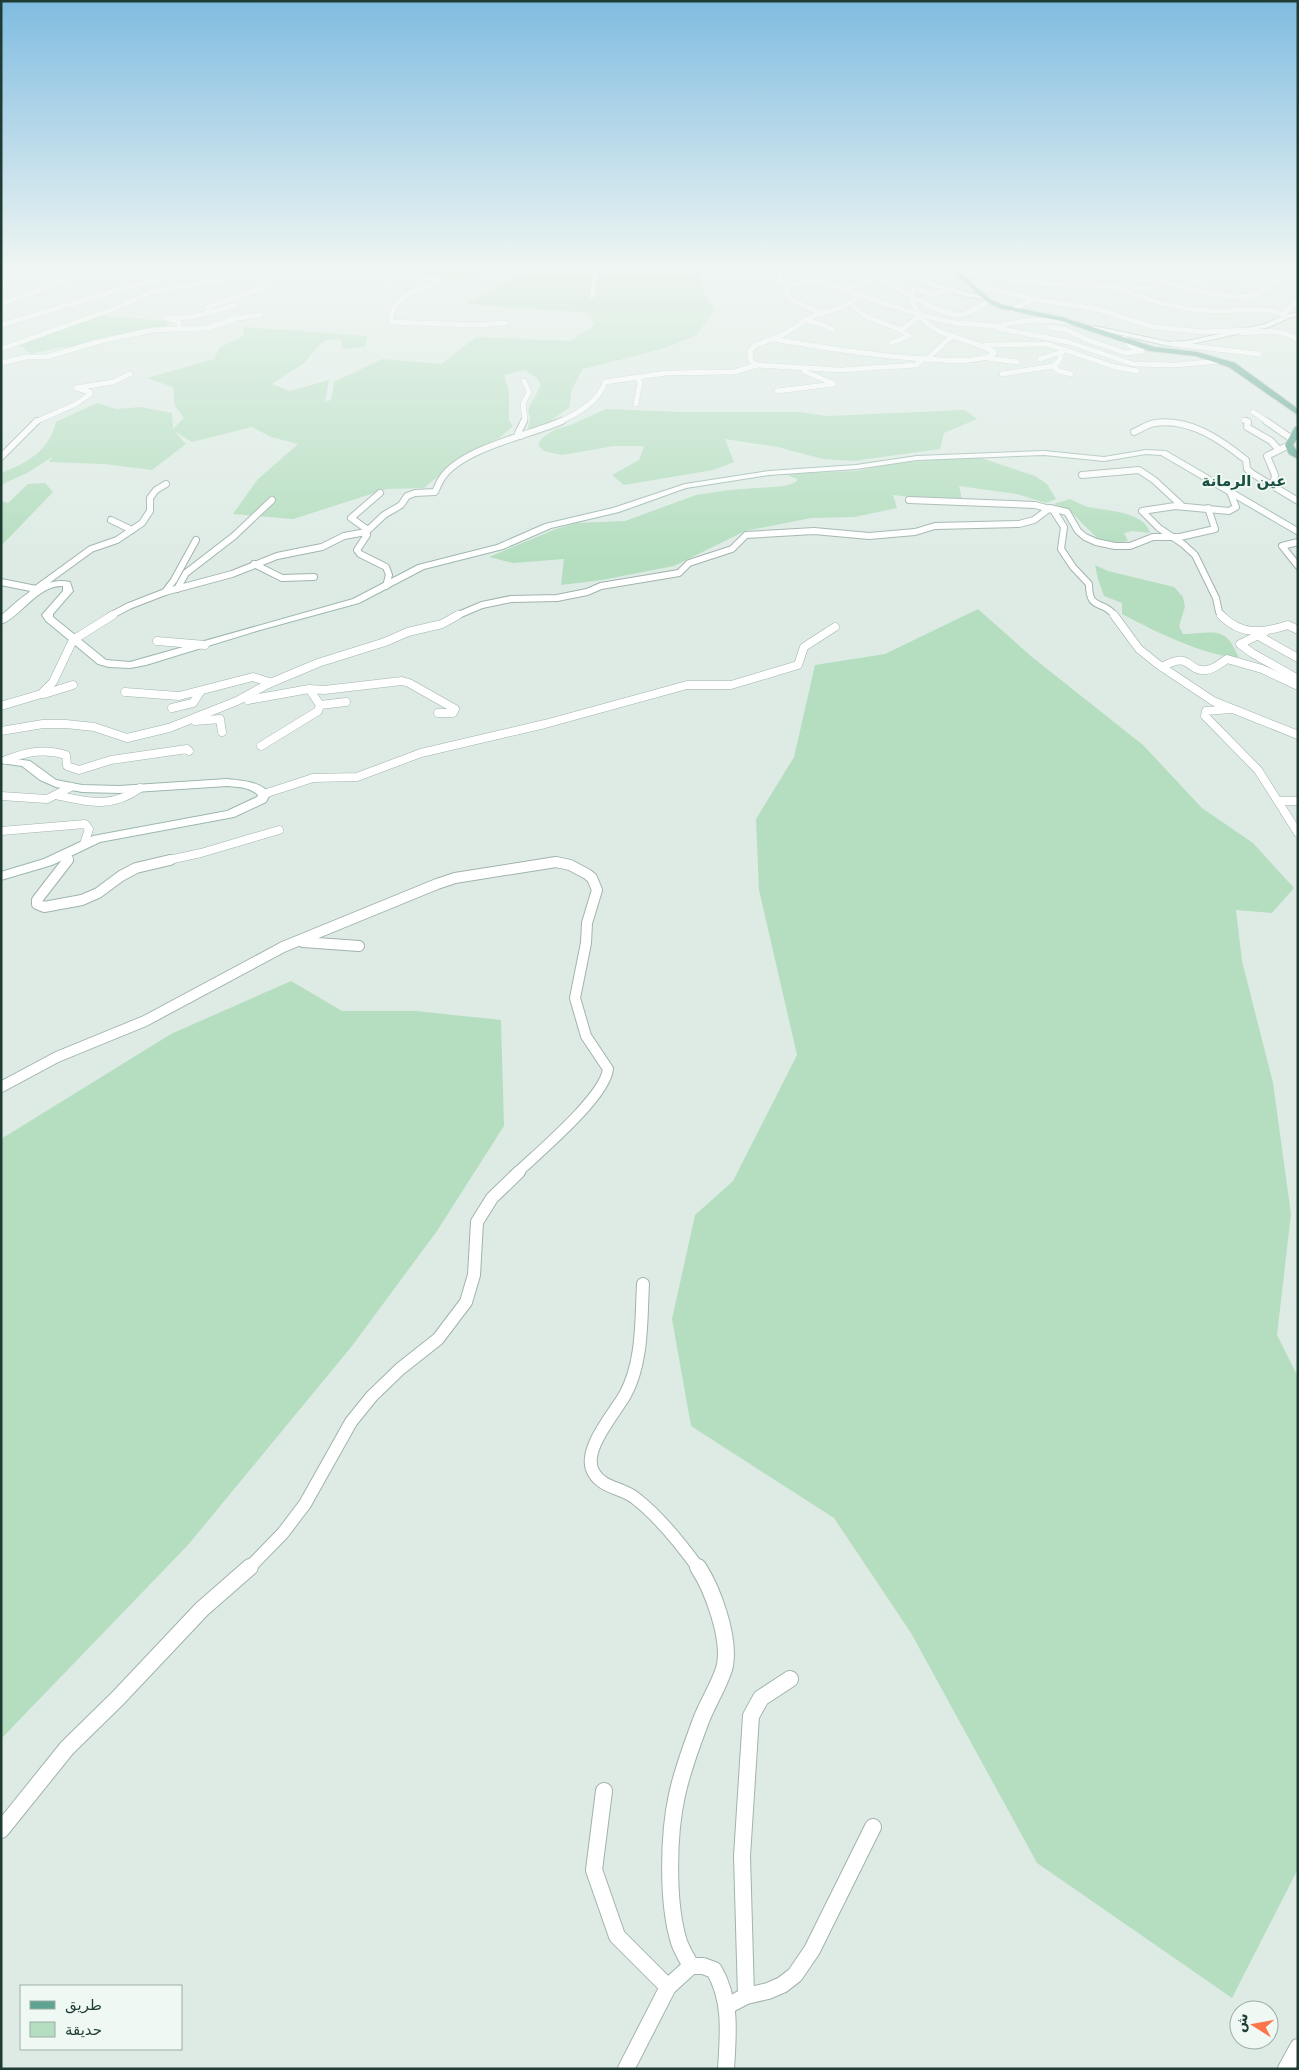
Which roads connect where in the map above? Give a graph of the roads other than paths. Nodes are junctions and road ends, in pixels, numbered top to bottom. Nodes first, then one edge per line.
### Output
1 (756, 366) edge
2 (772, 366) edge
3 (781, 366) junction
4 (896, 366) edge
5 (1053, 366) joint
6 (1106, 366) edge
7 (1233, 366) edge
8 (1137, 371) dead end
9 (130, 374) dead end
10 (1002, 374) dead end
11 (1070, 374) dead end
12 (637, 378) junction
13 (524, 381) dead end
14 (777, 391) dead end
15 (636, 404) dead end
16 (1254, 412) dead end
17 (1298, 413) edge
18 (1244, 420) dead end
19 (1298, 430) edge
20 (1134, 432) dead end
21 (521, 436) junction
22 (1290, 442) junction
23 (1279, 450) junction
24 (1298, 457) edge
25 (1, 458) edge
26 (1082, 475) dead end
27 (166, 484) dead end
28 (1273, 486) junction
29 (1230, 492) junction
30 (380, 493) dead end
31 (272, 500) dead end
32 (909, 500) dead end
33 (1298, 501) edge
34 (1181, 505) junction
35 (1050, 508) junction
36 (1208, 508) junction
37 (110, 520) dead end
38 (132, 530) junction
39 (368, 531) junction
40 (1298, 532) edge
41 (1170, 537) junction
42 (196, 540) dead end
43 (1298, 542) edge
44 (254, 564) junction
45 (1298, 566) edge
46 (314, 577) dead end
47 (1, 582) edge
48 (386, 586) junction
49 (36, 589) junction
50 (177, 589) junction
51 (165, 592) junction
52 (16, 607) junction
53 (1, 621) edge
54 (835, 626) dead end
55 (1298, 630) edge
56 (1266, 632) junction
57 (1257, 635) junction
58 (73, 640) junction
59 (157, 640) dead end
60 (205, 645) junction
61 (1298, 658) edge
62 (1162, 667) junction
63 (1298, 679) edge
64 (268, 684) junction
65 (74, 686) dead end
66 (1298, 686) edge
67 (310, 690) junction
68 (125, 692) dead end
69 (200, 692) junction
70 (41, 694) junction
71 (237, 701) junction
72 (346, 702) dead end
73 (320, 704) junction
74 (1, 706) edge
75 (172, 708) dead end
76 (1231, 709) junction
77 (438, 713) dead end
78 (185, 722) junction
79 (1, 731) edge
80 (222, 732) dead end
81 (1298, 735) edge
82 (261, 746) dead end
83 (189, 751) dead end
84 (3, 760) edge
85 (71, 787) junction
86 (140, 788) junction
87 (264, 794) junction
88 (56, 795) junction
89 (1, 796) edge
90 (1278, 801) junction
91 (1298, 801) edge
92 (279, 830) dead end
93 (1, 831) edge
94 (1298, 833) edge
95 (84, 844) junction
96 (65, 854) junction
97 (1, 876) edge
98 (296, 942) junction
99 (359, 946) dead end
100 (1, 1087) edge
101 (643, 1284) dead end
102 (790, 1679) dead end
103 (604, 1791) dead end
104 (873, 1827) dead end
105 (1, 1830) edge
106 (692, 1966) junction
107 (668, 1987) junction
108 (746, 1996) junction
109 (727, 2006) junction
110 (1298, 2047) edge
111 (626, 2069) edge
112 (726, 2069) edge
113 (1286, 2069) edge

1 - 12 street
2 - 3 street
3 - 4 street
3 - 14 street
5 - 10 street
5 - 11 street
6 - 8 street
7 - 17 main road
9 - 25 street
12 - 15 street
12 - 21 street
13 - 21 street
16 - 22 street
18 - 23 street
19 - 22 main road
20 - 28 street
21 - 39 street
22 - 23 street
22 - 24 main road
23 - 28 street
26 - 34 street
27 - 38 street
28 - 33 street
29 - 36 street
29 - 40 main road
29 - 48 main road
30 - 39 street
31 - 50 street
32 - 35 street
34 - 36 street
34 - 41 street
35 - 41 street
35 - 62 street
35 - 64 street
36 - 41 street
37 - 38 street
38 - 49 street
39 - 44 street
39 - 48 street
41 - 56 street
42 - 51 street
43 - 45 street
44 - 46 street
44 - 50 street
47 - 49 street
48 - 60 main road
49 - 52 street
50 - 51 street
51 - 58 street
52 - 53 main road
52 - 58 main road
54 - 87 street
55 - 56 street
56 - 57 street
57 - 61 street
57 - 63 street
58 - 60 main road
58 - 70 street
59 - 60 street
62 - 66 street
62 - 76 street
64 - 69 street
64 - 71 street
65 - 70 street
67 - 71 street
67 - 73 street
67 - 77 street
68 - 69 street
69 - 75 street
70 - 74 street
71 - 78 street
72 - 73 street
73 - 82 street
76 - 81 street
76 - 90 street
78 - 79 street
78 - 80 street
83 - 84 street
84 - 85 main road
85 - 86 main road
85 - 88 street
86 - 87 main road
86 - 88 street
87 - 95 main road
88 - 89 street
90 - 91 street
90 - 94 street
92 - 96 street
93 - 95 street
95 - 96 main road
96 - 97 main road
98 - 99 street
98 - 100 street
98 - 105 street
101 - 106 street
102 - 108 street
103 - 107 street
104 - 108 street
106 - 107 street
106 - 109 street
107 - 111 street
108 - 109 street
109 - 112 street
110 - 113 street

